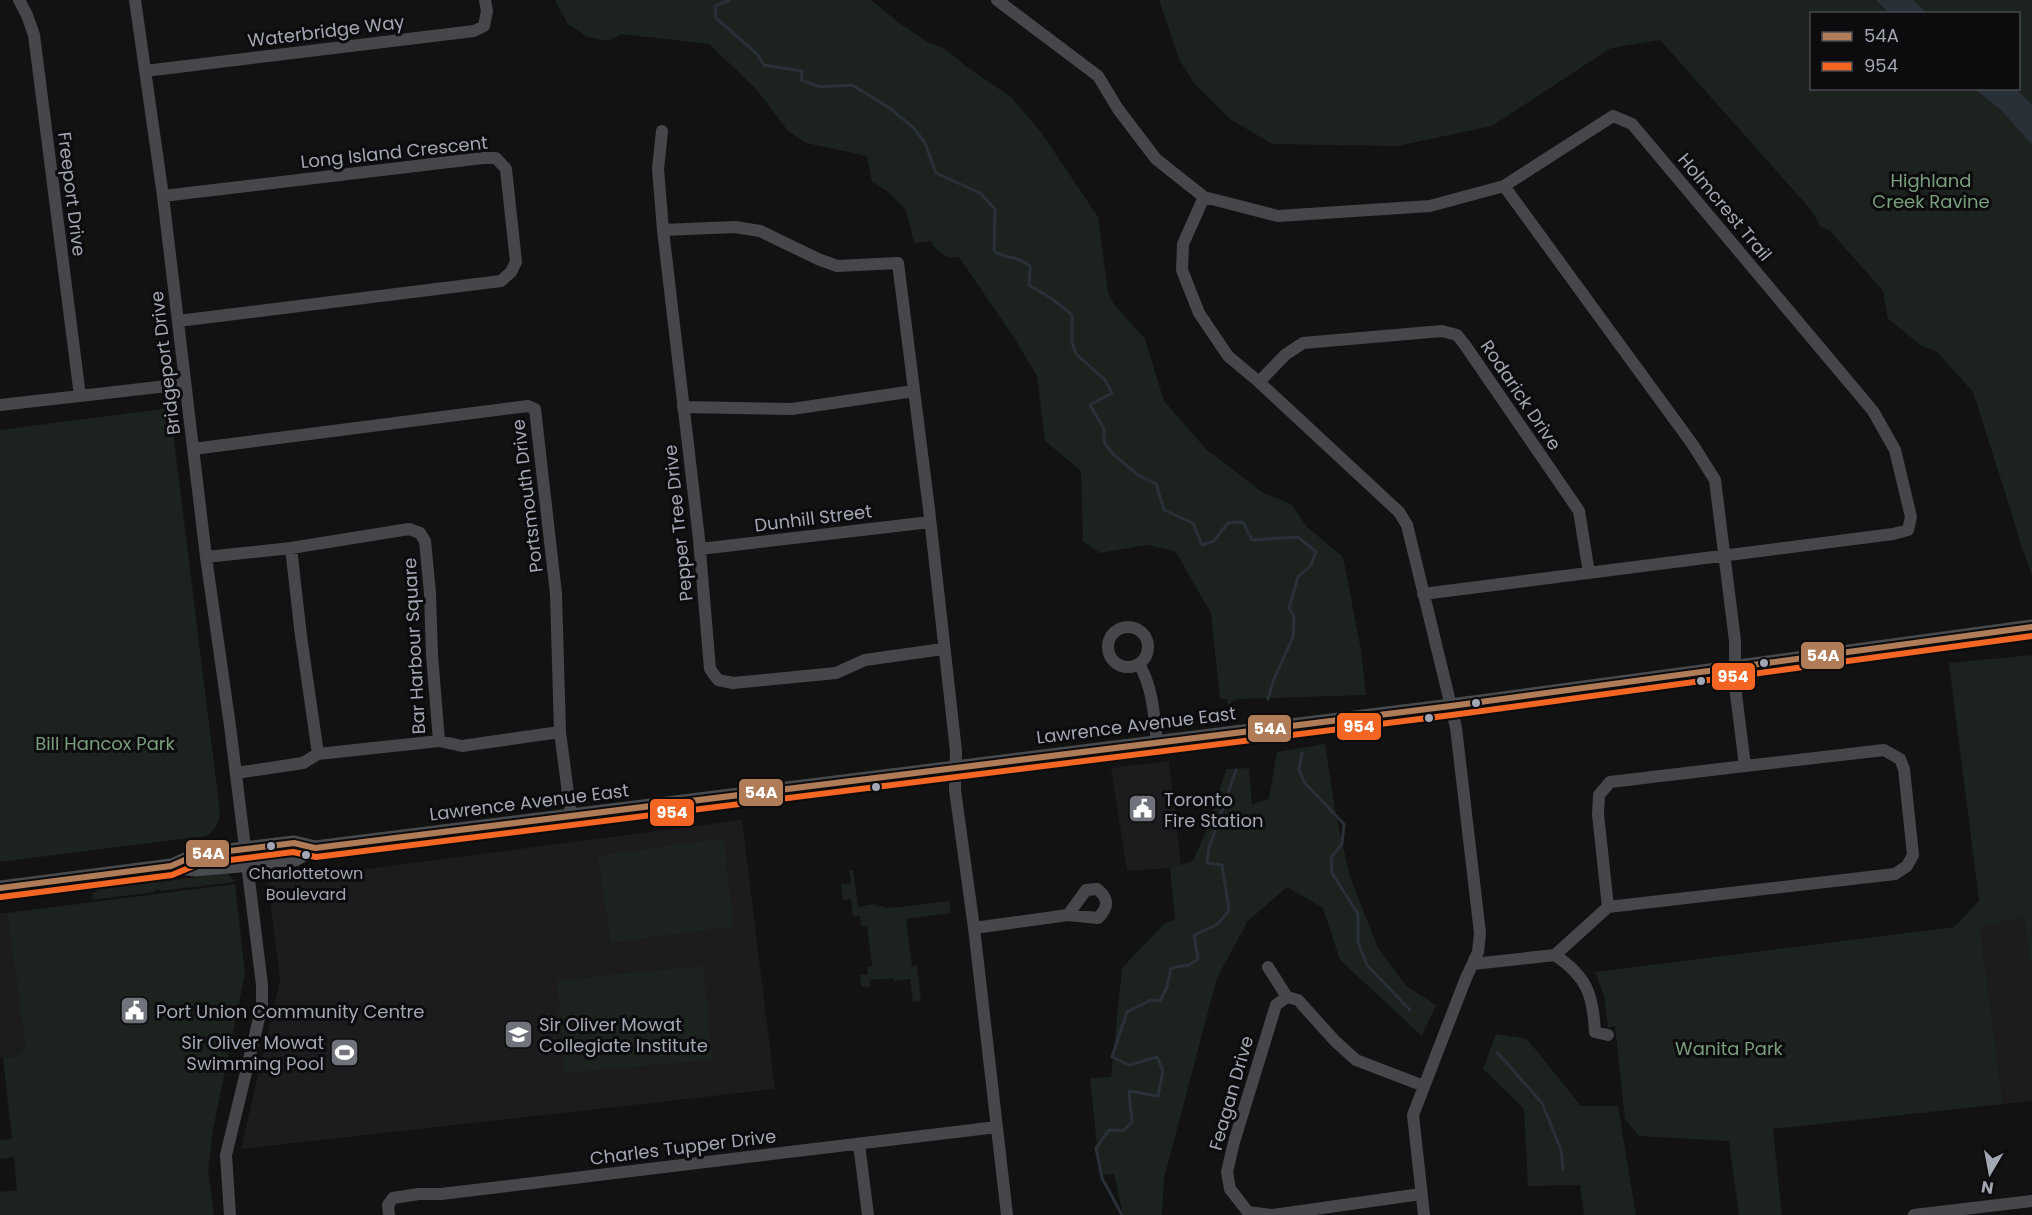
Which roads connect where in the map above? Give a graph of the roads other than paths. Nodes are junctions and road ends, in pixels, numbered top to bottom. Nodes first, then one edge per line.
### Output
1 (19, 0) edge
2 (135, 0) edge
3 (485, 0) edge
4 (997, 0) edge
5 (145, 71) junction
6 (662, 130) dead end
7 (1504, 186) junction
8 (164, 196) junction
9 (1204, 197) junction
10 (663, 230) junction
11 (178, 321) junction
12 (1259, 382) junction
13 (185, 384) junction
14 (914, 391) junction
15 (80, 396) junction
16 (0, 405) edge
17 (683, 407) junction
18 (193, 449) junction
19 (930, 522) junction
20 (291, 548) junction
21 (700, 549) junction
22 (1725, 555) junction
23 (206, 557) junction
24 (1589, 573) junction
25 (1423, 594) junction
26 (2032, 627) edge
27 (943, 649) junction
28 (1139, 664) dead end
29 (1736, 667) junction
30 (1452, 706) junction
31 (560, 732) junction
32 (440, 741) junction
33 (1157, 742) junction
34 (318, 754) junction
35 (1744, 766) junction
36 (956, 769) junction
37 (236, 773) junction
38 (571, 816) junction
39 (315, 848) junction
40 (244, 849) junction
41 (247, 865) junction
42 (171, 866) junction
43 (0, 888) edge
44 (1608, 907) junction
45 (1068, 915) dead end
46 (974, 928) junction
47 (1555, 955) junction
48 (1473, 964) junction
49 (1268, 967) dead end
50 (1287, 997) junction
51 (1608, 1035) dead end
52 (1424, 1086) junction
53 (997, 1127) junction
54 (859, 1144) junction
55 (1420, 1194) junction
56 (2032, 1201) edge
57 (230, 1215) edge
58 (389, 1215) edge
59 (868, 1215) edge
60 (1007, 1215) edge
61 (1272, 1215) edge
62 (1424, 1215) edge
63 (1914, 1215) edge

1 - 15 street, Freeport Drive
2 - 5 street, Bridgeport Drive
3 - 5 street, Waterbridge Way
4 - 9 street, Holmcrest Trail
5 - 8 street, Bridgeport Drive
6 - 10 street, Pepper Tree Drive
7 - 9 street, Holmcrest Trail
7 - 22 street
7 - 22 street, Holmcrest Trail
8 - 11 street, Bridgeport Drive
8 - 11 street, Long Island Crescent
9 - 12 street
10 - 14 street
10 - 17 street, Pepper Tree Drive
11 - 13 street, Bridgeport Drive
12 - 24 street, Rodarick Drive
12 - 25 street
13 - 15 street
13 - 18 street, Bridgeport Drive
14 - 17 street
14 - 19 street
15 - 16 street
17 - 21 street, Pepper Tree Drive
18 - 23 street, Bridgeport Drive
18 - 31 street, Portsmouth Drive
19 - 21 street, Dunhill Street
19 - 27 street
20 - 23 street, Bar Harbour Square
20 - 32 street, Bar Harbour Square
20 - 34 street
21 - 27 street, Pepper Tree Drive
22 - 24 street, Holmcrest Trail
22 - 29 street
23 - 37 street, Bridgeport Drive
24 - 25 street, Holmcrest Trail
25 - 30 street
26 - 29 main road, Lawrence Avenue East
27 - 36 street
28 - 33 street
29 - 30 main road, Lawrence Avenue East
29 - 35 street
30 - 33 main road, Lawrence Avenue East
30 - 48 street
31 - 32 street
31 - 38 street, Portsmouth Drive
32 - 34 street, Bar Harbour Square
33 - 36 main road, Lawrence Avenue East
34 - 37 street, Bar Harbour Square
35 - 44 street
35 - 44 street
36 - 38 main road, Lawrence Avenue East
36 - 46 street
37 - 40 street, Bridgeport Drive
38 - 39 main road, Lawrence Avenue East
39 - 40 main road, Lawrence Avenue East
39 - 41 main road, Lawrence Avenue East
40 - 41 street, Bridgeport Drive
40 - 42 main road, Lawrence Avenue East
41 - 42 main road, Lawrence Avenue East
41 - 57 street
42 - 43 main road, Lawrence Avenue East
44 - 47 street
45 - 46 street
46 - 53 street
47 - 48 street
47 - 51 street
48 - 52 street
49 - 50 street
50 - 52 street
50 - 61 street, Feagan Drive
52 - 55 street
53 - 54 street, Charles Tupper Drive
53 - 60 street
54 - 58 street, Charles Tupper Drive
54 - 59 street
55 - 61 street, Feagan Drive
55 - 62 street
56 - 63 street

